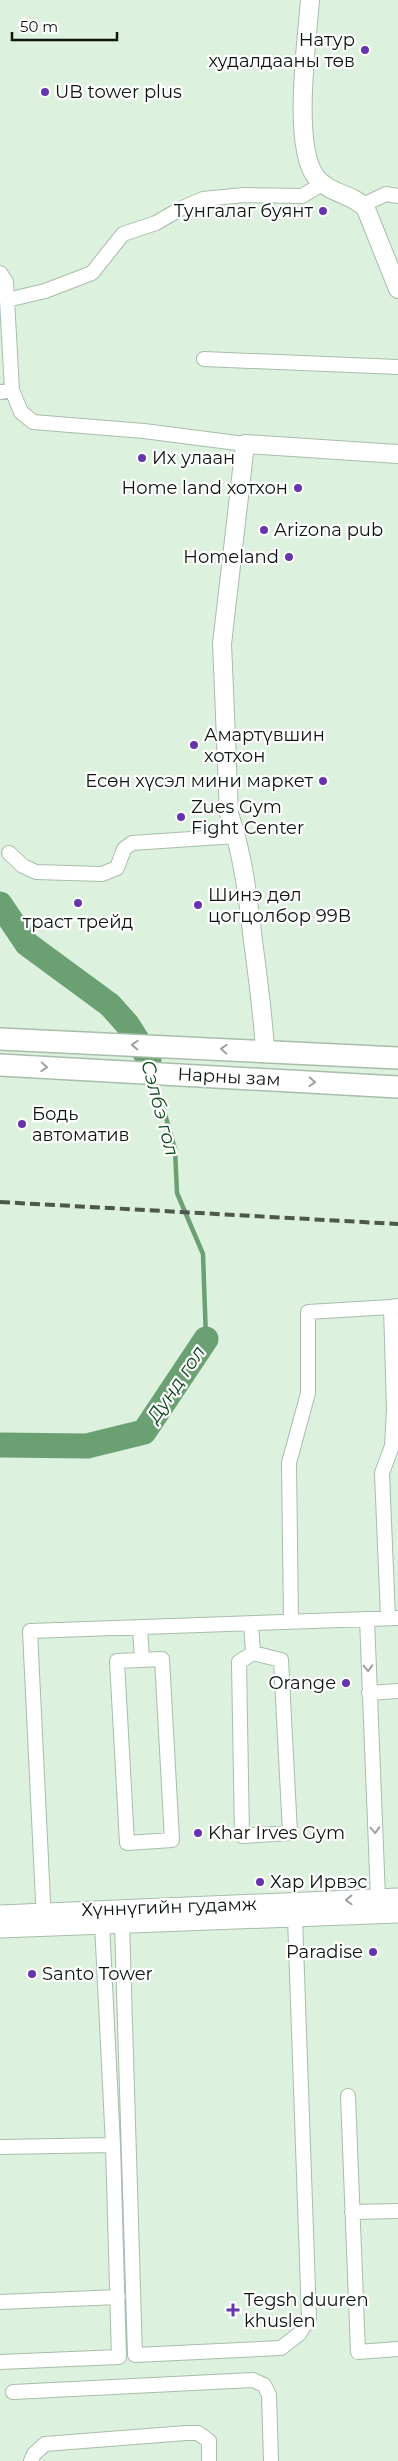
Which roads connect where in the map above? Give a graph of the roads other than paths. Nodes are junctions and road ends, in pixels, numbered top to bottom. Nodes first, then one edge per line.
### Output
1 (310, 0) edge
2 (322, 184) junction
3 (398, 196) edge
4 (363, 205) junction
5 (0, 273) edge
6 (398, 289) edge
7 (7, 300) junction
8 (204, 359) dead end
9 (398, 367) edge
10 (6, 391) edge
11 (245, 444) junction
12 (398, 454) edge
13 (236, 836) junction
14 (9, 853) dead end
15 (0, 1040) edge
16 (264, 1051) junction
17 (398, 1058) edge
18 (0, 1065) edge
19 (398, 1087) edge
20 (395, 1307) edge
21 (396, 1409) edge
22 (393, 1618) edge
23 (367, 1619) junction
24 (291, 1622) junction
25 (250, 1623) junction
26 (140, 1627) junction
27 (253, 1653) junction
28 (142, 1660) junction
29 (398, 1691) edge
30 (369, 1693) junction
31 (378, 1898) junction
32 (398, 1898) edge
33 (398, 1913) edge
34 (0, 1914) edge
35 (295, 1917) junction
36 (43, 1920) junction
37 (102, 1924) junction
38 (122, 1924) junction
39 (0, 1928) edge
40 (348, 2096) dead end
41 (113, 2145) junction
42 (0, 2148) edge
43 (398, 2211) edge
44 (352, 2212) junction
45 (118, 2297) junction
46 (0, 2302) edge
47 (398, 2349) edge
48 (0, 2362) edge
49 (13, 2392) dead end
50 (31, 2461) edge
51 (209, 2461) edge
52 (271, 2461) edge

1 - 2 street
2 - 4 street
2 - 7 street
3 - 4 street
4 - 6 street
5 - 7 street
7 - 10 street
8 - 9 street
10 - 11 street
11 - 12 street
11 - 13 street
13 - 14 street
13 - 16 street
16 -> 15 main road, Нарны зам
16 - 17 main road, Нарны зам
18 -> 19 main road, Нарны зам
20 - 21 street
20 - 24 street
21 - 22 street
22 - 23 street
23 - 24 street
23 -> 30 street
24 - 25 street
25 - 26 street
25 - 27 street
26 - 28 street
26 - 36 street
27 - 27 street
28 - 28 street
29 - 30 street
30 -> 31 street
31 - 32 main road, Хүннүгийн гудамж
31 -> 36 main road, Хүннүгийн гудамж
33 - 35 main road, Хүннүгийн гудамж
34 - 36 main road, Хүннүгийн гудамж
35 - 38 main road, Хүннүгийн гудамж
35 - 38 street
36 - 37 main road, Хүннүгийн гудамж
36 - 39 main road, Хүннүгийн гудамж
37 - 38 main road, Хүннүгийн гудамж
37 - 41 street
40 - 44 street
41 - 42 street
41 - 45 street
43 - 44 street
44 - 47 street
45 - 46 street
45 - 48 street
49 - 52 street
50 - 51 street

